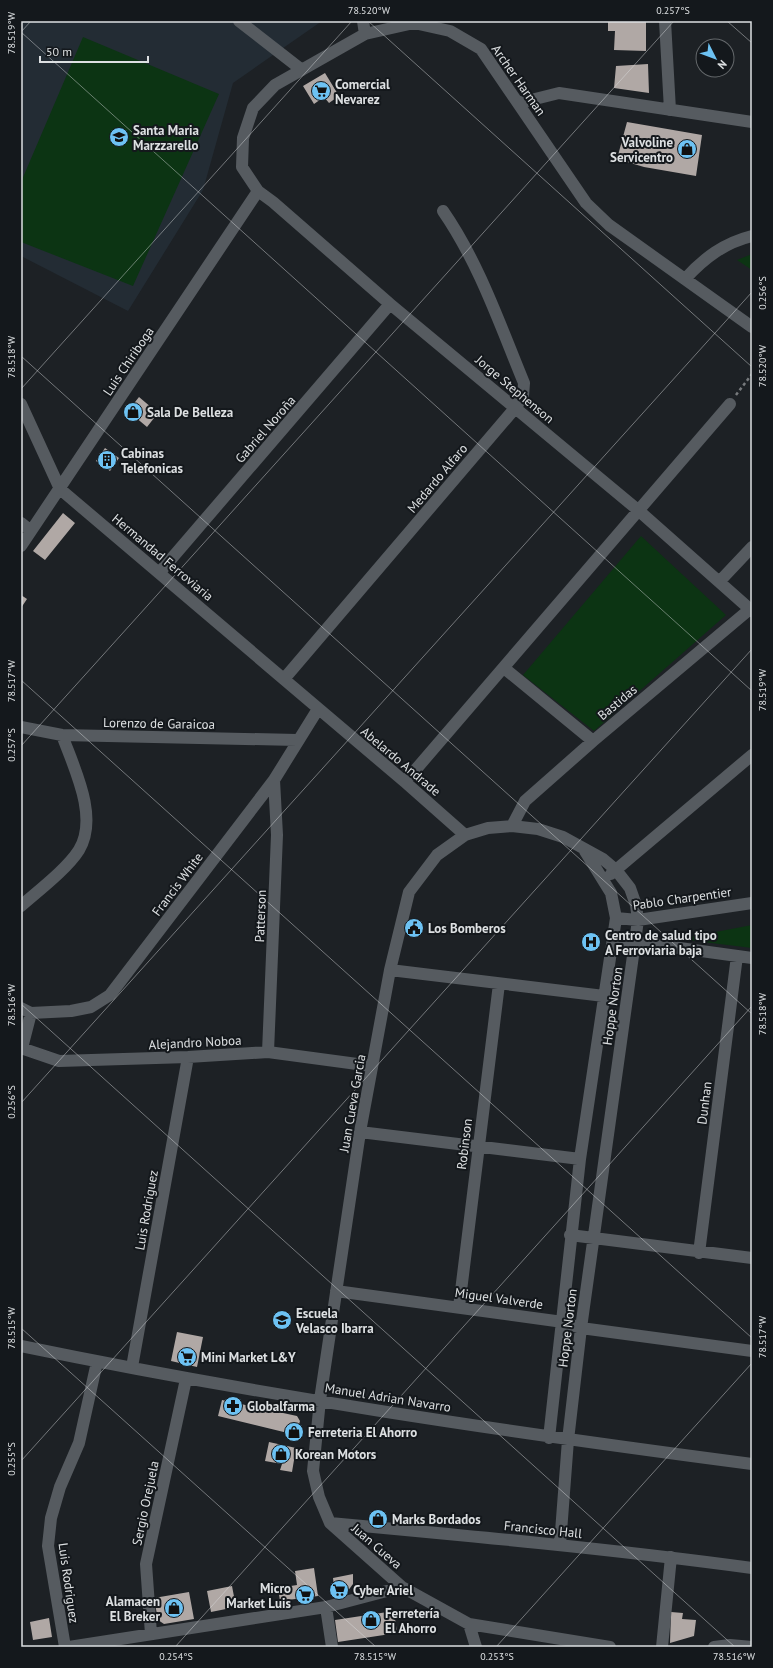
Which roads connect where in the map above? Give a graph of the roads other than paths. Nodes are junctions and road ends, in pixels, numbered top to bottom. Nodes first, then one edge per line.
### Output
1 (239, 21) edge
2 (363, 21) edge
3 (665, 21) edge
4 (365, 34) junction
5 (302, 70) junction
6 (519, 103) junction
7 (670, 110) junction
8 (752, 122) edge
9 (258, 191) junction
10 (443, 211) dead end
11 (752, 236) edge
12 (685, 279) junction
13 (390, 304) junction
14 (752, 327) edge
15 (21, 404) edge
16 (730, 404) road end
17 (516, 407) junction
18 (60, 489) junction
19 (638, 510) junction
20 (21, 523) edge
21 (31, 531) junction
22 (21, 546) edge
23 (752, 547) edge
24 (160, 572) junction
25 (719, 582) junction
26 (751, 610) edge
27 (504, 668) junction
28 (284, 680) junction
29 (318, 709) junction
30 (21, 727) edge
31 (62, 735) junction
32 (297, 740) junction
33 (593, 741) junction
34 (752, 755) edge
35 (274, 780) junction
36 (405, 782) junction
37 (512, 826) junction
38 (465, 835) junction
39 (585, 851) junction
40 (616, 870) junction
41 (604, 880) junction
42 (752, 903) edge
43 (21, 906) edge
44 (616, 918) junction
45 (638, 920) junction
46 (614, 939) junction
47 (635, 943) junction
48 (737, 956) junction
49 (752, 958) edge
50 (390, 970) junction
51 (499, 984) junction
52 (604, 996) junction
53 (26, 1010) edge
54 (22, 1048) edge
55 (268, 1052) junction
56 (188, 1057) junction
57 (372, 1066) junction
58 (360, 1132) junction
59 (477, 1146) junction
60 (580, 1159) junction
61 (570, 1236) junction
62 (592, 1238) junction
63 (699, 1253) junction
64 (752, 1258) edge
65 (336, 1290) junction
66 (459, 1307) junction
67 (563, 1322) junction
68 (581, 1328) junction
69 (21, 1346) edge
70 (752, 1351) edge
71 (97, 1362) junction
72 (132, 1367) junction
73 (186, 1379) junction
74 (320, 1400) junction
75 (549, 1438) junction
76 (568, 1440) junction
77 (752, 1464) edge
78 (330, 1523) junction
79 (560, 1545) junction
80 (671, 1557) junction
81 (752, 1568) edge
82 (402, 1586) junction
83 (326, 1607) junction
84 (469, 1624) junction
85 (151, 1634) junction
86 (752, 1646) edge
87 (65, 1647) edge
88 (69, 1647) edge
89 (332, 1647) edge
90 (476, 1647) edge
91 (610, 1647) edge
92 (662, 1647) edge
93 (714, 1647) edge

1 - 5 street
2 - 4 street
3 - 7 street
4 - 5 street, Archer Harman
4 - 6 street, Archer Harman
5 - 9 street, Archer Harman
6 - 7 street
6 - 12 street, Archer Harman
7 - 8 street
9 - 13 street, Jorge Stephenson
9 - 18 street, Luis Chiriboga
10 - 17 street, Medardo Alfaro
11 - 12 street
12 - 14 street, Archer Harman
13 - 17 street, Jorge Stephenson
13 - 24 street, Gabriel Noroña
15 - 18 street, Hermandad Ferroviaria
16 - 19 street
17 - 19 street, Jorge Stephenson
17 - 28 street, Medardo Alfaro
18 - 21 street, Luis Chiriboga
18 - 24 street, Hermandad Ferroviaria
19 - 25 street, Jorge Stephenson
19 - 27 street
20 - 21 street
21 - 22 street, Luis Chiriboga
23 - 25 street
24 - 28 street, Hermandad Ferroviaria
25 - 26 street, Jorge Stephenson
26 - 33 street, Bastidas
27 - 33 street
27 - 36 street
28 - 29 street, Hermandad Ferroviaria
29 - 32 street, Francis White
29 - 36 street, Abelardo Andrade
30 - 31 street, Lorenzo de Garaicoa
31 - 32 street, Lorenzo de Garaicoa
31 - 43 street
32 - 35 street, Francis White
33 - 37 street, Bastidas
34 - 40 street
35 - 53 street, Francis White
35 - 55 street, Patterson
36 - 38 street, Abelardo Andrade
37 - 38 street, Juan Cueva Garcia
37 - 39 street, Juan Cueva Garcia
38 - 50 street, Juan Cueva Garcia
39 - 40 street, Hoppe Norton
39 - 41 street, Hoppe Norton
40 - 41 street
40 - 45 street, Hoppe Norton
41 - 44 street, Hoppe Norton
42 - 45 street, Pablo Charpentier
44 - 45 street, Pablo Charpentier
44 - 46 street, Hoppe Norton
45 - 47 street, Hoppe Norton
46 - 47 street
46 - 52 street, Hoppe Norton
47 - 48 street
47 - 62 street, Hoppe Norton
48 - 49 street
48 - 63 street, Dunhan
50 - 51 street
50 - 57 street, Juan Cueva Garcia
51 - 52 street
51 - 59 street, Robinson
52 - 60 street, Hoppe Norton
53 - 54 street
54 - 56 street, Alejandro Noboa
55 - 56 street, Alejandro Noboa
55 - 57 street, Alejandro Noboa
56 - 72 street, Luis Rodriguez
57 - 58 street, Juan Cueva Garcia
58 - 59 street
58 - 65 street, Juan Cueva Garcia
59 - 60 street
59 - 66 street, Robinson
60 - 61 street, Hoppe Norton
61 - 62 street
61 - 67 street, Hoppe Norton
62 - 63 street
62 - 68 street, Hoppe Norton
63 - 64 street
65 - 66 street, Miguel Valverde
65 - 74 street, Juan Cueva Garcia
66 - 67 street, Miguel Valverde
67 - 68 street, Miguel Valverde
67 - 75 street, Hoppe Norton
68 - 70 street, Miguel Valverde
68 - 76 street, Hoppe Norton
69 - 71 street, Manuel Adrian Navarro
71 - 72 street, Manuel Adrian Navarro
71 - 87 street, Luis Rodriguez
72 - 73 street, Manuel Adrian Navarro
73 - 74 street, Manuel Adrian Navarro
73 - 85 street, Sergio Orejuela
74 - 75 street, Manuel Adrian Navarro
74 - 78 street, Juan Cueva Garcia
75 - 76 street, Manuel Adrian Navarro
76 - 77 street, Manuel Adrian Navarro
76 - 79 street, Hoppe Norton
78 - 79 street, Francisco Hall
78 - 82 street, Juan Cueva
79 - 80 street, Francisco Hall
80 - 81 street, Francisco Hall
80 - 92 street
82 - 83 street
82 - 84 street, Juan Cueva
83 - 85 street
83 - 89 street
84 - 90 street
84 - 91 street, Juan Cueva
85 - 88 street
86 - 93 street

